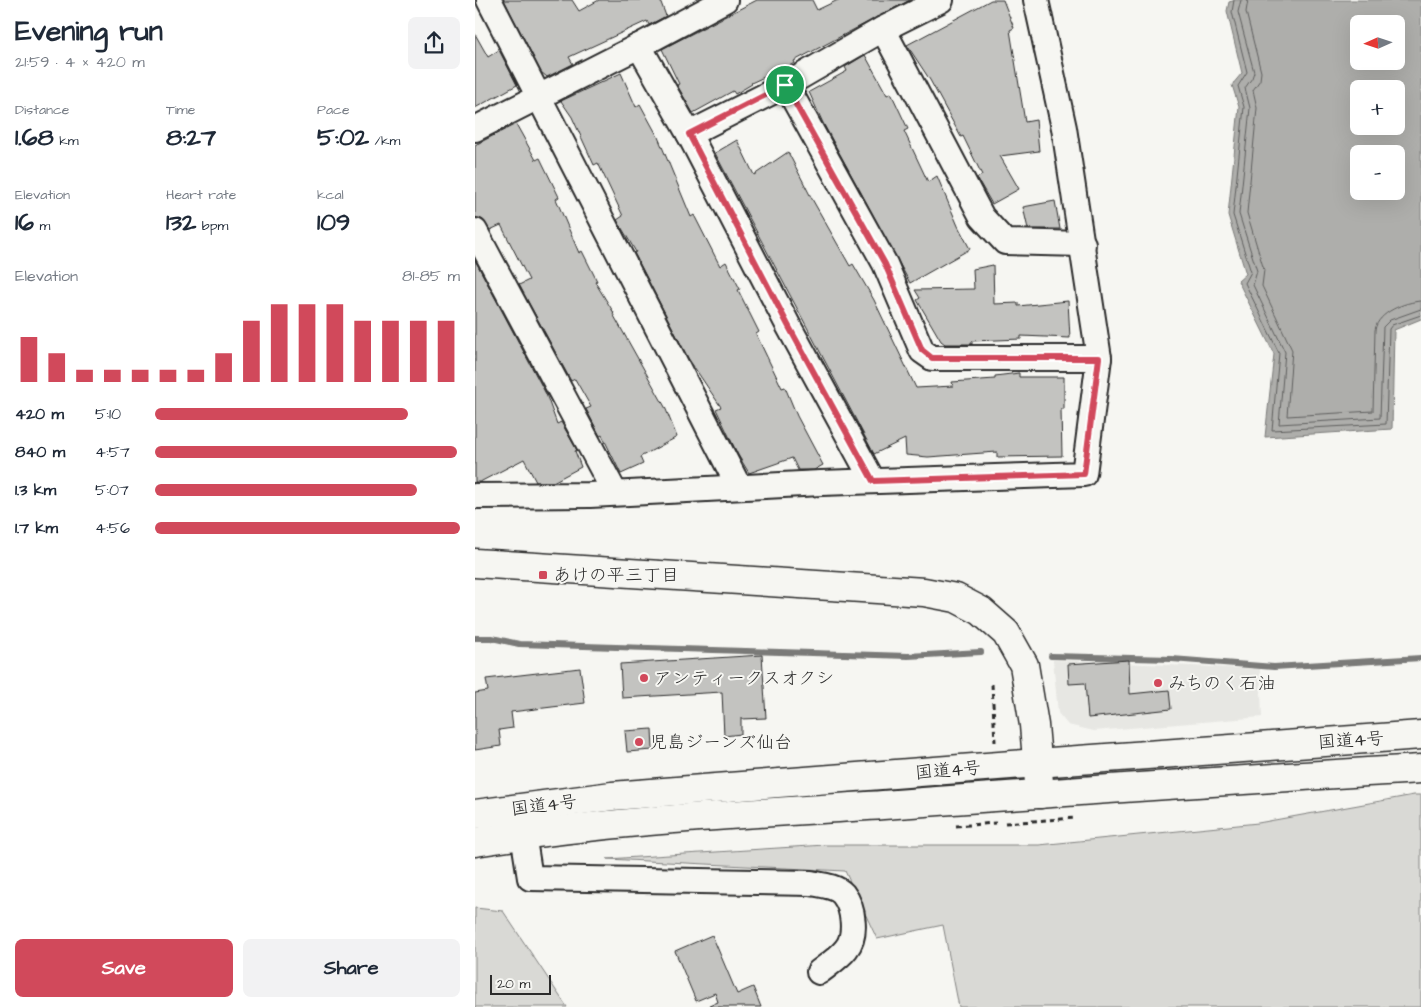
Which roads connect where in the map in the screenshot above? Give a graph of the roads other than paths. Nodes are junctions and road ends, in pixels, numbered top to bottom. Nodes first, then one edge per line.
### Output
1 (489, 0) edge
2 (725, 0) edge
3 (941, 0) edge
4 (1036, 0) edge
5 (883, 29) junction
6 (639, 46) junction
7 (785, 85) junction
8 (539, 95) junction
9 (475, 129) edge
10 (689, 134) junction
11 (475, 230) edge
12 (1083, 244) junction
13 (1099, 358) junction
14 (873, 481) junction
15 (739, 487) junction
16 (615, 493) junction
17 (475, 496) edge
18 (475, 563) edge
19 (1421, 735) edge
20 (1037, 763) junction
21 (1421, 769) edge
22 (1040, 794) junction
23 (475, 814) edge
24 (523, 834) junction
25 (475, 842) edge
26 (819, 972) dead end

1 - 8 street
2 - 6 street
3 - 5 street
4 - 12 street
5 - 7 street
5 - 12 street
6 - 8 street
6 - 10 street
7 - 10 street
7 - 13 street
8 - 9 street
8 - 15 street
10 - 14 street
11 - 16 street
12 - 13 street
13 - 14 street
14 - 15 street
15 - 16 street
16 - 17 street
18 - 20 main road
19 - 20 main road, 国道4号
20 - 22 main road
20 - 23 main road, 国道4号
21 - 22 main road, 国道4号
22 - 24 main road, 国道4号
24 - 25 main road, 国道4号
24 - 26 street

